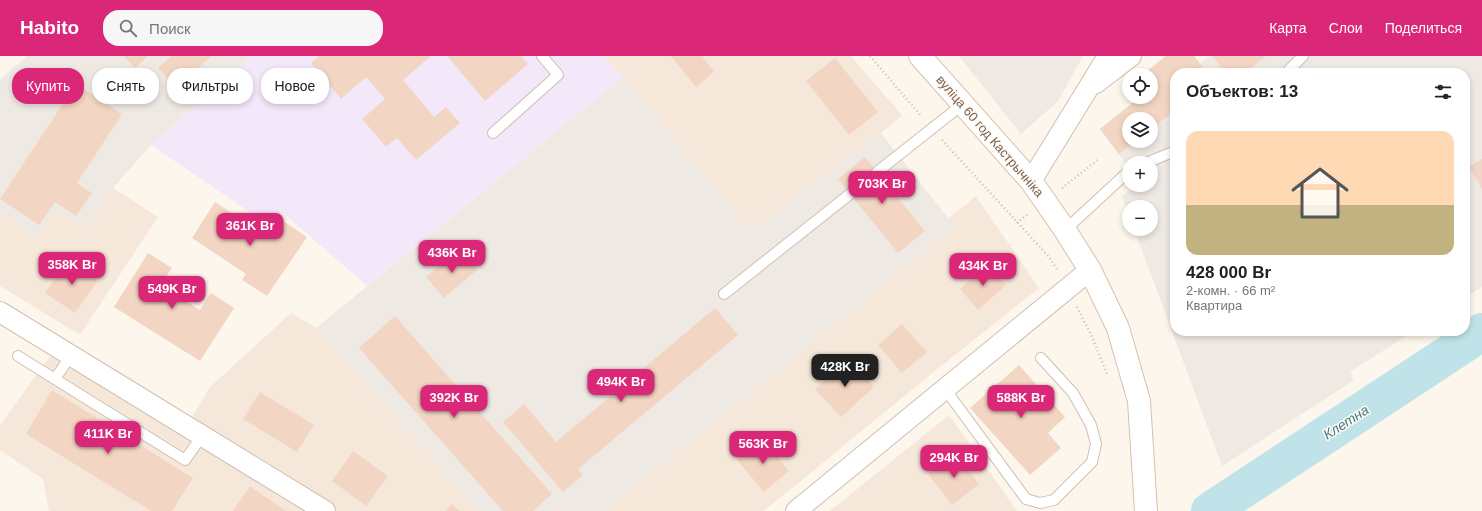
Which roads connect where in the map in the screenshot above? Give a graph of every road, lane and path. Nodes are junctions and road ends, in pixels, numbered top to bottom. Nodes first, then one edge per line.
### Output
1 (542, 56) edge
2 (870, 56) edge
3 (920, 56) edge
4 (1108, 56) edge
5 (1131, 56) edge
6 (1303, 56) edge
7 (1291, 68) edge
8 (1086, 91) junction
9 (963, 104) junction
10 (932, 129) junction
11 (493, 133) dead end
12 (1170, 153) edge
13 (1158, 158) edge
14 (877, 172) dead end
15 (1122, 177) edge
16 (1031, 182) junction
17 (850, 194) dead end
18 (1065, 230) junction
19 (1090, 270) junction
20 (1068, 288) junction
21 (724, 294) dead end
22 (1, 314) edge
23 (71, 355) junction
24 (18, 356) dead end
25 (1041, 358) dead end
26 (55, 379) junction
27 (1110, 381) dead end
28 (945, 389) junction
29 (202, 436) junction
30 (326, 511) edge
31 (796, 511) edge
32 (1146, 511) edge

1 - 11 lane
2 - 10 path
3 - 9 street, вуліца 60 год Кастрычніка
4 - 8 street
5 - 8 street
6 - 7 lane
8 - 16 street
9 - 10 lane
9 - 16 street, вуліца 60 год Кастрычніка
10 - 14 lane
10 - 20 path
12 - 13 lane
15 - 18 lane
16 - 18 street, вуліца 60 год Кастрычніка
17 - 21 lane
18 - 19 street, вуліца 60 год Кастрычніка
19 - 20 street
19 - 32 street, вуліца 60 год Кастрычніка
20 - 27 path
20 - 28 street
22 - 23 street
23 - 26 lane
23 - 29 street
24 - 26 lane
25 - 28 lane
26 - 29 lane
28 - 31 street
29 - 30 street

